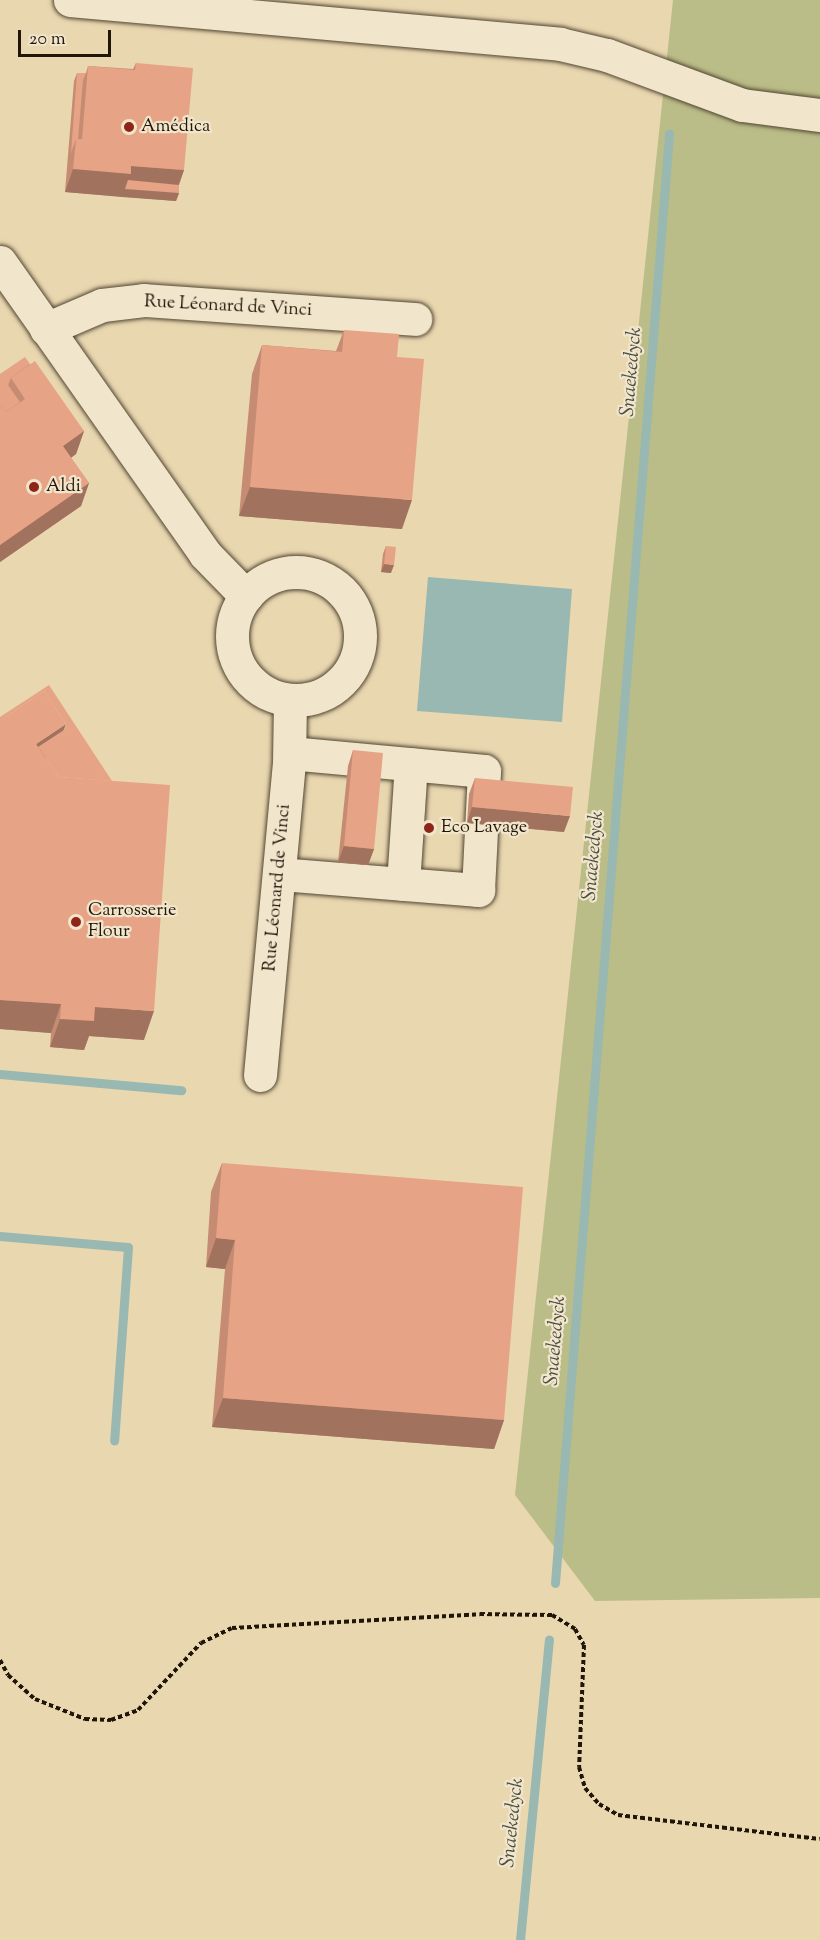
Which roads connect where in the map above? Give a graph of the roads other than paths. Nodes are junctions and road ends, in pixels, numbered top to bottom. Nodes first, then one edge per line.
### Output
1 (70, 0) edge
2 (820, 115) edge
3 (0, 262) edge
4 (415, 319) dead end
5 (46, 329) junction
6 (246, 596) junction
7 (290, 700) junction
8 (290, 753) junction
9 (411, 764) junction
10 (279, 874) junction
11 (403, 884) junction
12 (260, 1075) dead end

1 - 2 street
3 - 5 street
4 - 5 street, Rue Léonard de Vinci
5 - 6 street
6 - 7 street
6 - 7 street
7 - 8 street, Rue Léonard de Vinci
8 - 9 street
8 - 10 street, Rue Léonard de Vinci
9 - 11 street
9 - 11 street
10 - 11 street
10 - 12 street, Rue Léonard de Vinci

